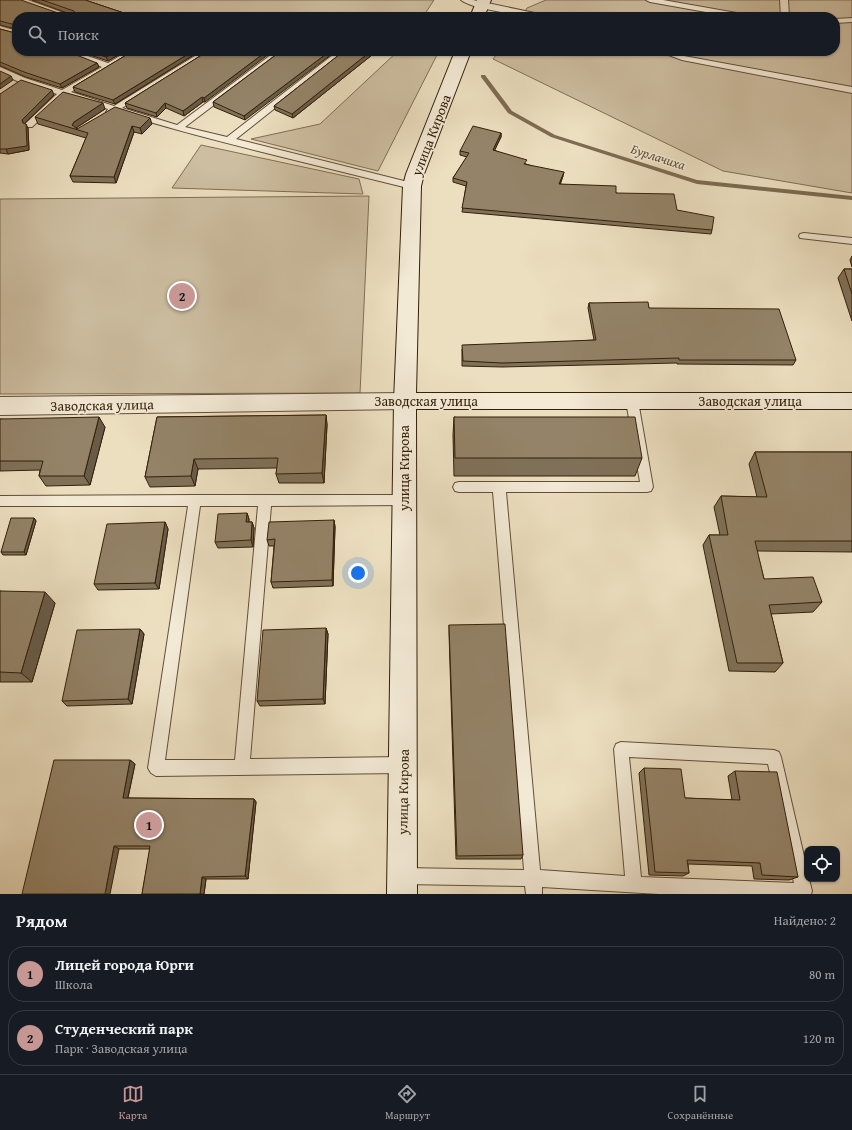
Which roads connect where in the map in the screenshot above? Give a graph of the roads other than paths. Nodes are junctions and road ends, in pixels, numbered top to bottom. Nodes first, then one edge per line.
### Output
1 (20, 0) edge
2 (465, 0) edge
3 (650, 0) edge
4 (784, 0) edge
5 (481, 7) edge
6 (56, 12) edge
7 (512, 12) edge
8 (719, 12) edge
9 (785, 12) edge
10 (852, 20) edge
11 (840, 21) edge
12 (0, 28) edge
13 (12, 32) edge
14 (79, 56) edge
15 (125, 56) edge
16 (201, 56) edge
17 (274, 56) edge
18 (337, 56) edge
19 (461, 56) edge
20 (676, 56) edge
21 (108, 66) junction
22 (0, 70) edge
23 (22, 80) junction
24 (11, 88) edge
25 (852, 90) edge
26 (63, 93) junction
27 (114, 109) junction
28 (103, 116) edge
29 (29, 125) dead end
30 (178, 128) junction
31 (228, 141) junction
32 (412, 186) junction
33 (804, 236) dead end
34 (852, 241) edge
35 (405, 400) junction
36 (632, 401) junction
37 (852, 401) edge
38 (0, 406) edge
39 (459, 487) edge
40 (499, 487) junction
41 (0, 500) edge
42 (195, 500) junction
43 (265, 500) junction
44 (404, 500) junction
45 (403, 765) junction
46 (242, 767) junction
47 (402, 885) edge
48 (634, 885) junction
49 (534, 886) edge

1 - 6 lane
2 - 5 lane
3 - 8 lane
4 - 9 lane
5 - 7 lane
10 - 11 lane
12 - 13 lane
14 - 21 lane
15 - 21 lane
16 - 27 lane
17 - 30 lane
18 - 31 lane
19 - 32 street, улица Кирова
20 - 25 lane
21 - 26 lane
22 - 23 lane
23 - 24 lane
23 - 26 lane
26 - 27 lane
26 - 29 lane
27 - 28 lane
27 - 30 lane
30 - 31 lane
31 - 32 lane
32 - 35 street, улица Кирова
33 - 34 lane
35 - 36 street, Заводская улица
35 - 38 street, Заводская улица
35 - 44 street, улица Кирова
36 - 37 street, Заводская улица
36 - 40 lane
39 - 40 lane
40 - 49 lane
41 - 42 lane
42 - 43 lane
42 - 46 lane
43 - 44 lane
43 - 46 lane
44 - 45 street, улица Кирова
45 - 46 lane
45 - 47 street, улица Кирова
47 - 49 lane
48 - 48 lane
48 - 49 lane

